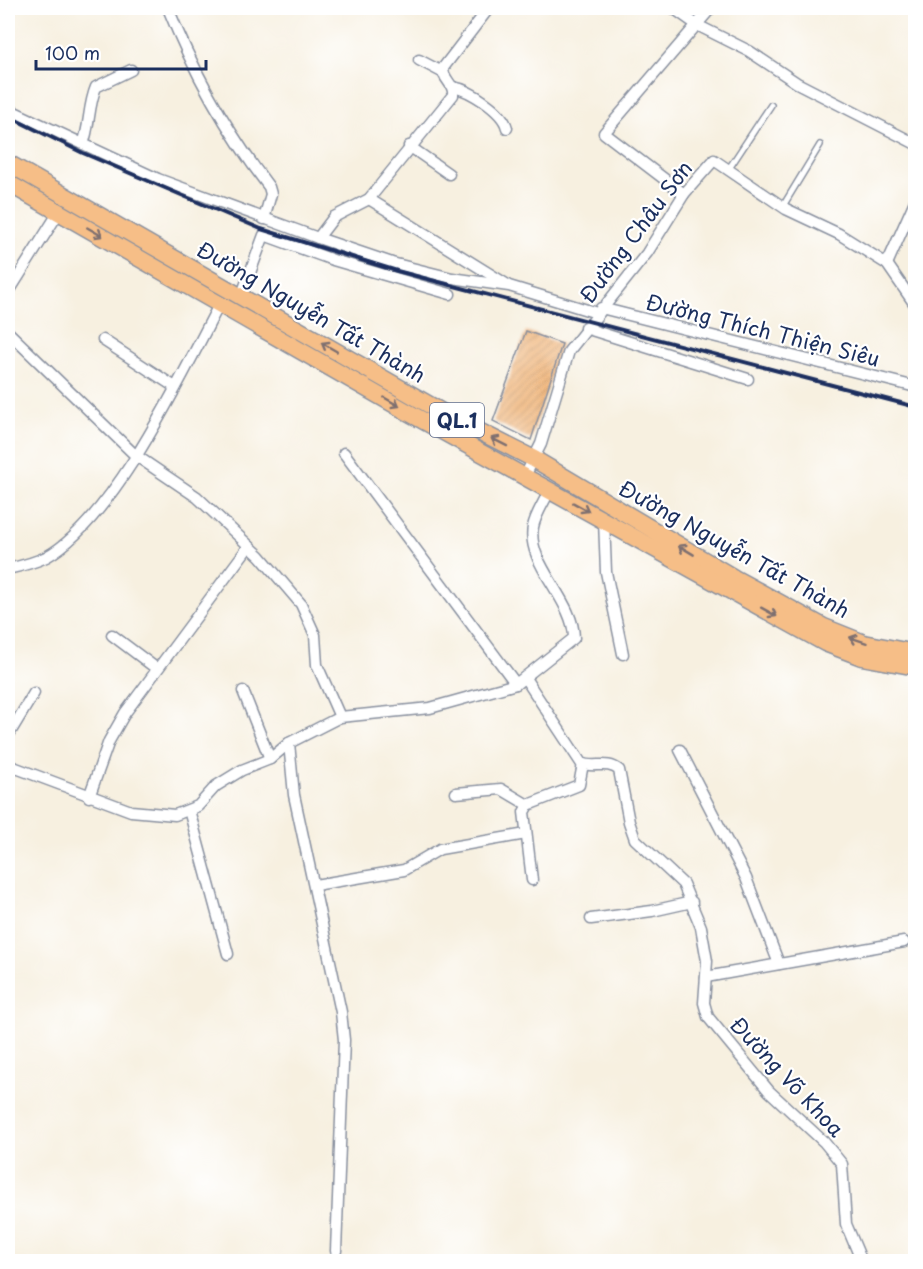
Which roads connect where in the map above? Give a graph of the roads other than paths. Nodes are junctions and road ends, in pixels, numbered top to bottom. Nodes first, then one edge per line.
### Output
1 (168, 8) edge
2 (489, 8) edge
3 (673, 8) edge
4 (711, 8) edge
5 (697, 25) junction
6 (419, 60) dead end
7 (131, 70) dead end
8 (442, 72) junction
9 (453, 87) junction
10 (771, 105) dead end
11 (8, 109) edge
12 (507, 128) dead end
13 (83, 144) junction
14 (915, 144) edge
15 (820, 145) dead end
16 (410, 146) junction
17 (8, 163) edge
18 (728, 170) junction
19 (449, 174) dead end
20 (8, 183) edge
21 (684, 194) junction
22 (369, 199) junction
23 (915, 199) edge
24 (783, 206) junction
25 (59, 212) junction
26 (264, 219) junction
27 (318, 238) junction
28 (887, 264) junction
29 (509, 286) junction
30 (8, 293) edge
31 (450, 294) dead end
32 (241, 297) junction
33 (220, 303) junction
34 (915, 306) edge
35 (599, 311) junction
36 (585, 328) junction
37 (8, 332) edge
38 (103, 340) dead end
39 (748, 378) dead end
40 (175, 387) junction
41 (915, 387) edge
42 (344, 453) dead end
43 (135, 455) junction
44 (534, 459) junction
45 (525, 476) junction
46 (550, 489) junction
47 (604, 520) junction
48 (249, 546) junction
49 (8, 569) edge
50 (111, 635) dead end
51 (915, 653) edge
52 (623, 654) dead end
53 (915, 667) edge
54 (157, 669) junction
55 (520, 681) junction
56 (243, 691) dead end
57 (34, 693) dead end
58 (340, 717) junction
59 (8, 735) edge
60 (289, 743) junction
61 (680, 750) dead end
62 (270, 759) junction
63 (583, 764) junction
64 (8, 765) edge
65 (456, 793) dead end
66 (89, 797) junction
67 (528, 806) junction
68 (189, 810) junction
69 (526, 834) junction
70 (532, 880) dead end
71 (315, 885) junction
72 (692, 902) junction
73 (591, 919) dead end
74 (904, 942) dead end
75 (228, 954) dead end
76 (779, 964) junction
77 (706, 977) junction
78 (336, 1251) dead end
79 (862, 1262) edge

1 - 26 street
2 - 8 street
3 - 5 street
4 - 5 street
5 - 14 street
5 - 21 street
6 - 8 street
7 - 13 street
8 - 9 street
9 - 12 street
9 - 16 street
10 - 18 lane
11 - 13 street
13 - 26 street
15 - 24 lane
16 - 19 street
16 - 22 street
17 - 32 main road, Đường Nguyễn Tất Thành / QL.1
18 - 21 street, Đường Châu Sơn
18 - 24 street
20 - 25 main road, Đường Nguyễn Tất Thành / QL.1
21 - 35 street, Đường Châu Sơn
22 - 27 street
22 - 29 street
23 - 28 street
24 - 28 street
25 - 30 street
25 -> 33 main road, Đường Nguyễn Tất Thành / QL.1
26 - 27 street
27 - 29 street
28 - 34 street
29 - 35 street, Đường Thích Thiện Siêu
31 - 32 street
44 -> 32 main road, Đường Nguyễn Tất Thành / QL.1
33 - 40 street
33 -> 45 main road, Đường Nguyễn Tất Thành / QL.1
35 - 36 street, Đường Châu Sơn
35 - 41 street, Đường Thích Thiện Siêu
36 - 39 street
36 - 44 street, Đường Châu Sơn
37 - 43 street
38 - 40 street
40 - 43 street
42 - 55 street
43 - 48 street
43 - 49 street
44 - 45 street, Đường Châu Sơn
51 -> 44 main road, Đường Nguyễn Tất Thành / QL.1
45 - 46 main road, Đường Nguyễn Tất Thành / QL.1
46 -> 47 main road, Đường Nguyễn Tất Thành / QL.1
46 - 55 street
47 - 52 street
47 -> 53 main road, Đường Nguyễn Tất Thành / QL.1
48 - 54 street
48 - 58 street
50 - 54 street
54 - 66 street
55 - 58 street
55 - 63 street
56 - 62 street
57 - 59 street
58 - 60 street
60 - 62 street
60 - 71 street
61 - 76 street
62 - 68 street
63 - 67 street
63 - 72 street, Đường Võ Khoa
64 - 66 street
65 - 67 street
66 - 68 street
67 - 69 street
68 - 75 street
69 - 70 street
69 - 71 street
71 - 78 street
72 - 73 street
72 - 77 street, Đường Võ Khoa
74 - 76 street
76 - 77 street
77 - 79 street, Đường Võ Khoa

